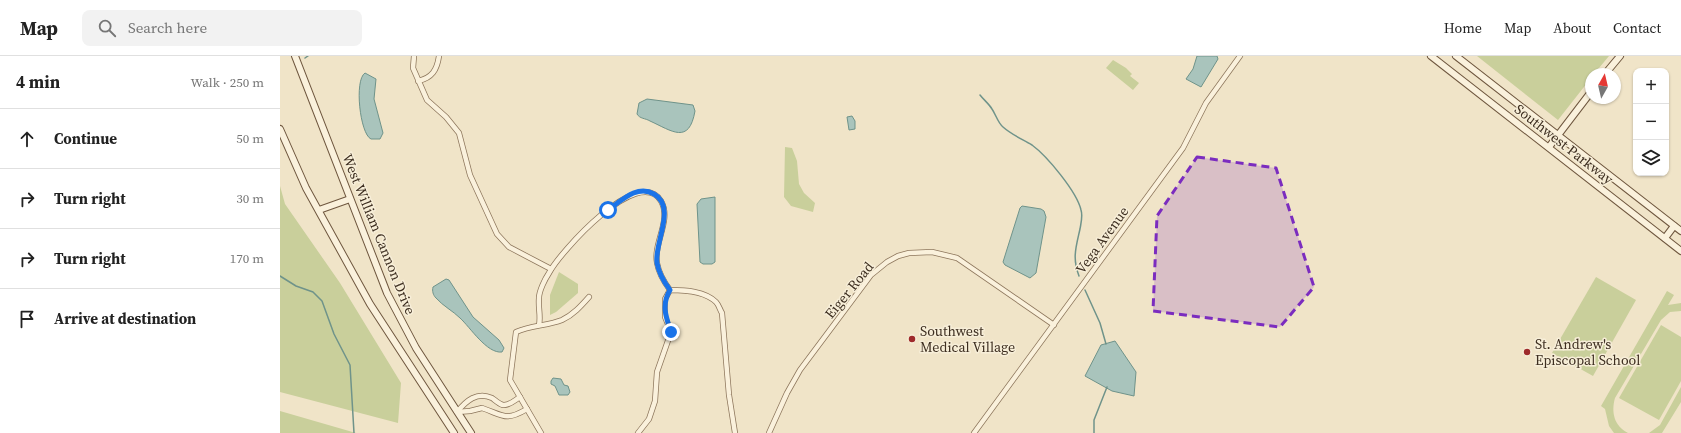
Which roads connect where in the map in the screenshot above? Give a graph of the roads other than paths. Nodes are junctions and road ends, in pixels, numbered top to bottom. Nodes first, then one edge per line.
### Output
1 (295, 56) edge
2 (414, 56) edge
3 (439, 56) edge
4 (1240, 56) edge
5 (1431, 56) edge
6 (1456, 56) edge
7 (1620, 56) edge
8 (1610, 68) edge
9 (418, 81) junction
10 (1585, 100) edge
11 (280, 129) edge
12 (1557, 136) junction
13 (1548, 147) junction
14 (350, 199) junction
15 (319, 210) junction
16 (1674, 226) junction
17 (1681, 231) edge
18 (1664, 238) junction
19 (1681, 251) edge
20 (551, 269) junction
21 (670, 290) junction
22 (589, 297) dead end
23 (539, 325) junction
24 (1054, 325) junction
25 (520, 397) junction
26 (527, 409) junction
27 (457, 412) junction
28 (444, 418) junction
29 (454, 433) edge
30 (471, 433) edge
31 (542, 433) edge
32 (638, 433) edge
33 (735, 433) edge
34 (769, 433) edge
35 (974, 433) edge

1 - 14 main road, West William Cannon Drive
2 - 9 street
3 - 9 street
4 - 24 street, Vega Avenue
5 - 13 main road, Southwest Parkway
6 - 12 main road, Southwest Parkway
7 - 8 main road
9 - 20 street
10 - 12 main road
11 - 15 main road, West William Cannon Drive
12 - 13 main road
12 - 16 main road, Southwest Parkway
13 - 18 main road, Southwest Parkway
14 - 15 main road
14 - 27 main road, West William Cannon Drive
15 - 28 main road, West William Cannon Drive
16 - 17 main road, Southwest Parkway
16 - 18 main road
18 - 19 main road, Southwest Parkway
20 - 21 street
20 - 23 street
21 - 32 street
21 - 33 street
22 - 23 street
23 - 25 street
24 - 34 street, Eiger Road
24 - 35 street, Vega Avenue
25 - 26 street
25 - 27 street
26 - 27 street
26 - 31 street
27 - 28 main road
27 - 30 main road, West William Cannon Drive
28 - 29 main road, West William Cannon Drive

